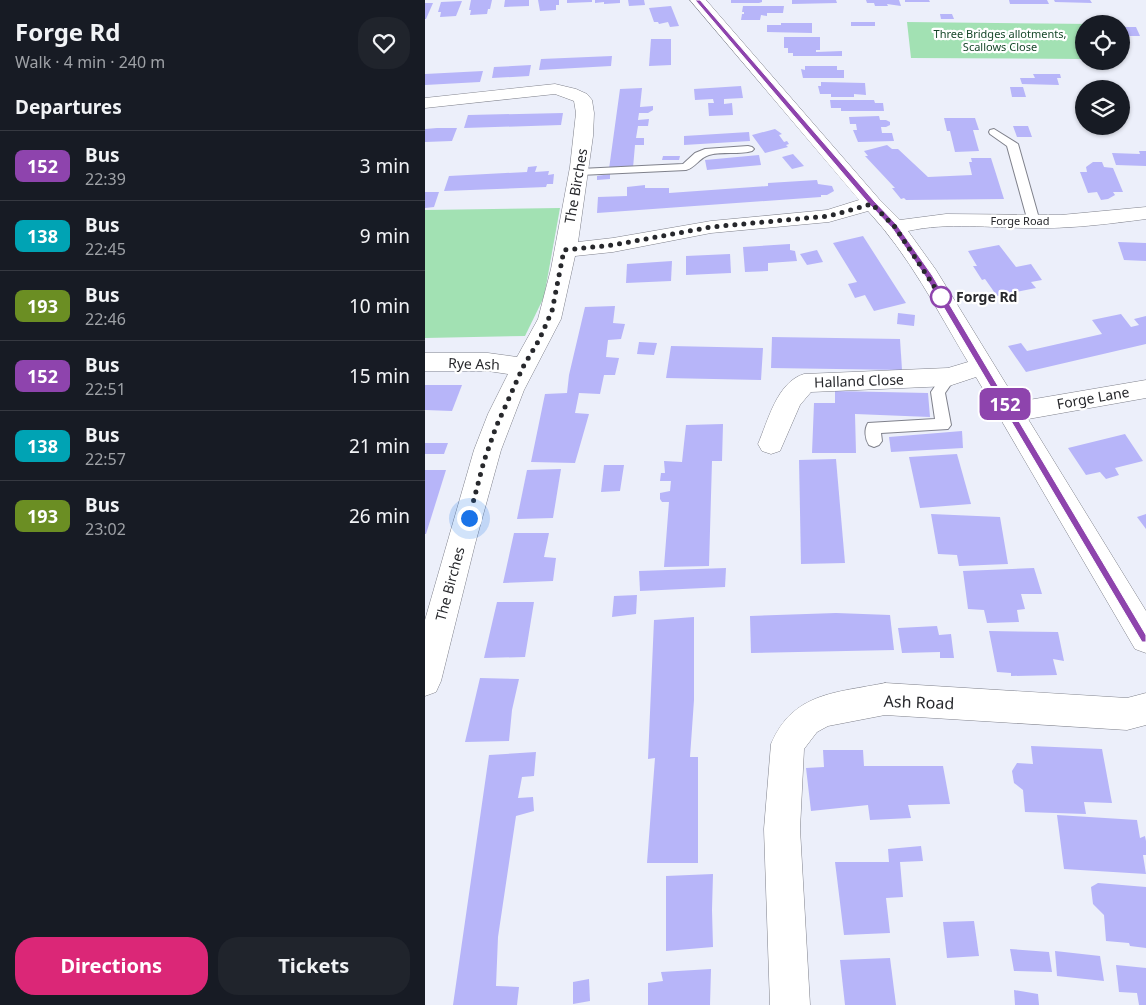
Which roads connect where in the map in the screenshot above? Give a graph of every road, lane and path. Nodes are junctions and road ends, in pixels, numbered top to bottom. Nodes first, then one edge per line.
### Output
1 (698, 0) edge
2 (425, 102) edge
3 (994, 132) dead end
4 (748, 150) dead end
5 (580, 172) junction
6 (872, 204) junction
7 (1146, 213) edge
8 (1035, 222) junction
9 (895, 227) junction
10 (564, 250) junction
11 (425, 362) edge
12 (983, 366) junction
13 (523, 367) junction
14 (949, 377) junction
15 (1146, 389) edge
16 (1010, 413) junction
17 (874, 441) dead end
18 (771, 444) dead end
19 (1146, 639) edge
20 (429, 651) edge
21 (425, 681) edge
22 (1146, 709) edge
23 (790, 1005) edge

1 - 6 street
2 - 5 street, The Birches
3 - 8 lane
4 - 5 lane
5 - 10 street, The Birches
6 - 9 street
6 - 10 street
7 - 8 street, Forge Road
8 - 9 street, Forge Road
9 - 12 street
10 - 13 street, The Birches
11 - 13 street, Rye Ash
12 - 14 street, Halland Close
12 - 16 street
13 - 20 street, The Birches
14 - 17 lane
14 - 18 street, Halland Close
15 - 16 street, Forge Lane
16 - 19 street
20 - 21 street, The Birches
22 - 23 street, Ash Road

